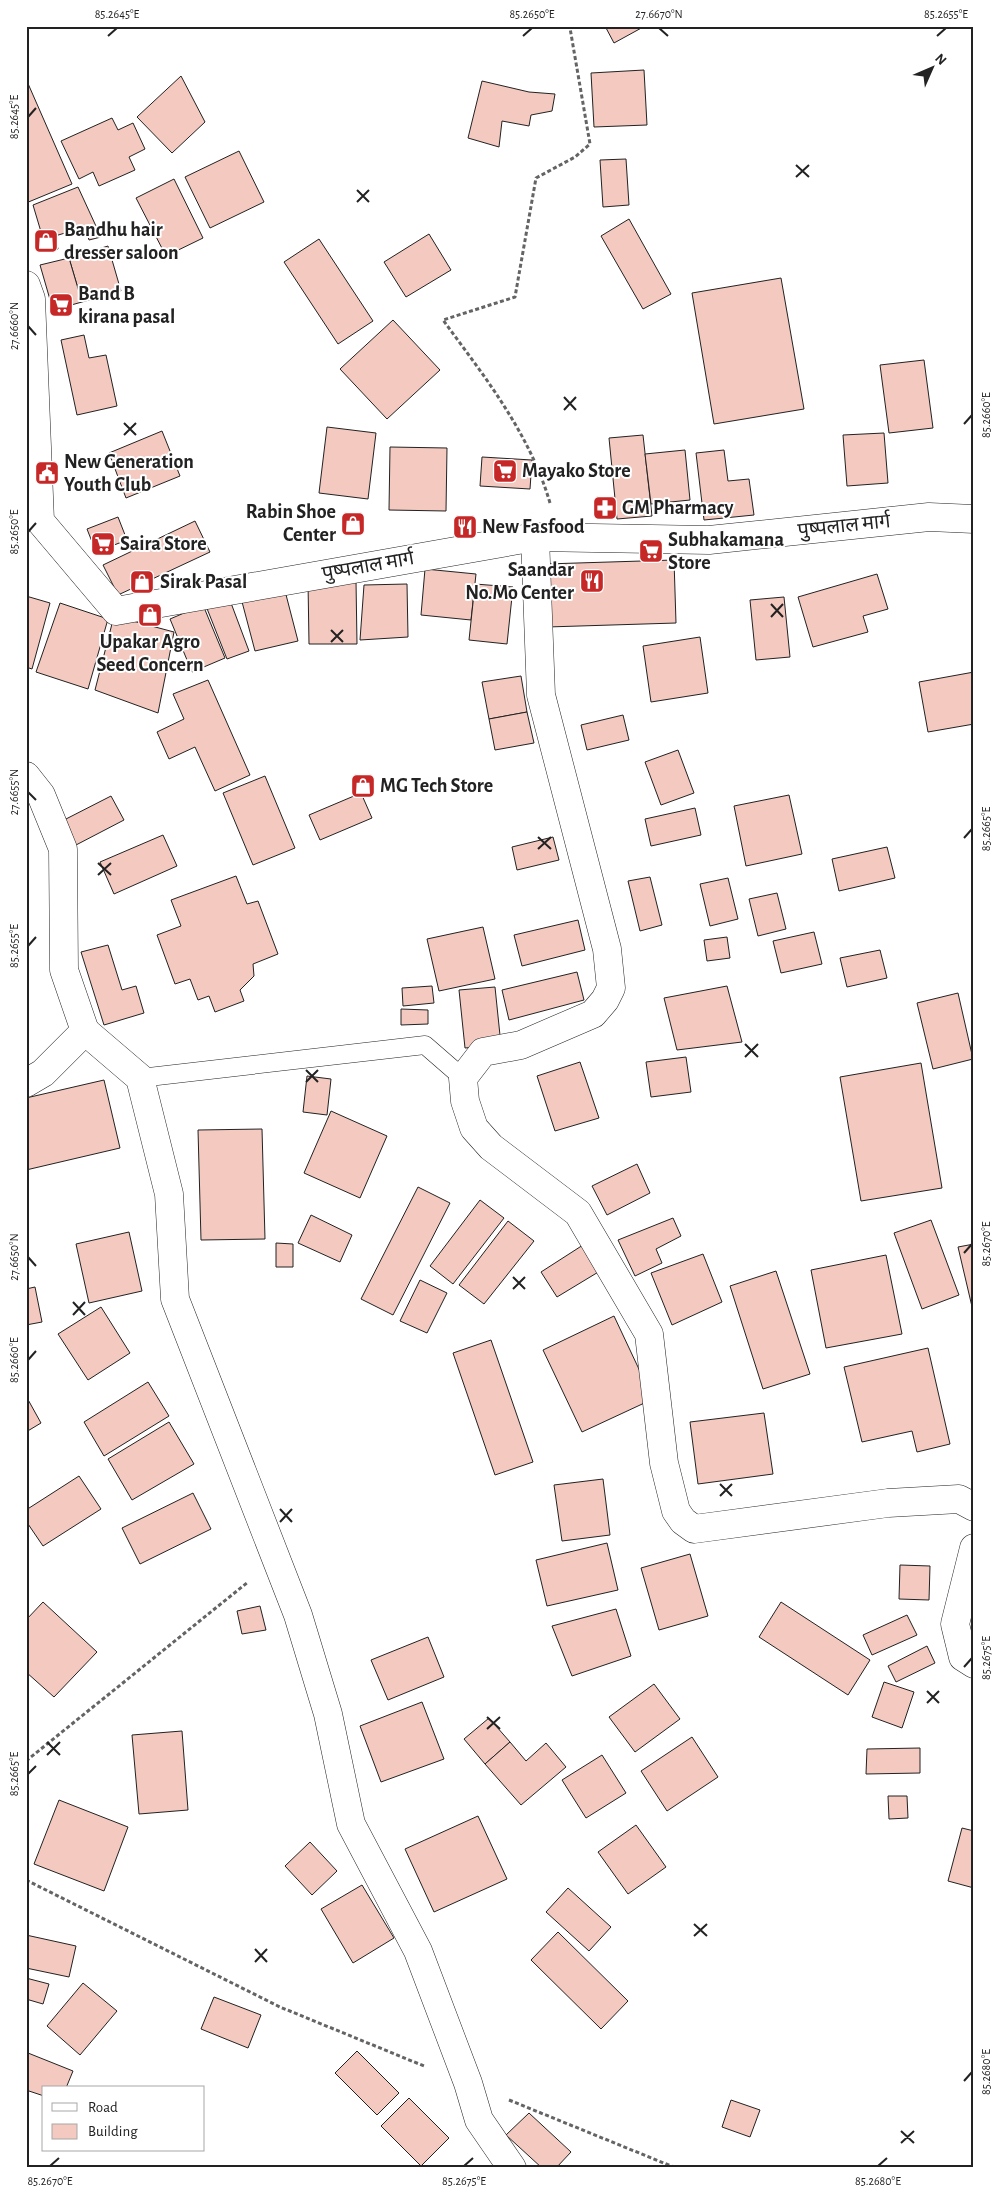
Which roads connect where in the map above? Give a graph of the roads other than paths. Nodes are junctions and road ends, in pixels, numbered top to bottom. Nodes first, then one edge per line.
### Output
1 (28, 297) edge
2 (974, 519) edge
3 (547, 537) junction
4 (26, 776) edge
5 (85, 1031) junction
6 (140, 1078) junction
7 (463, 1078) junction
8 (26, 1083) edge
9 (974, 1507) edge
10 (974, 1548) edge
11 (974, 1664) edge
12 (512, 2168) edge

1 - 3 street, पुष्पलाल मार्ग
2 - 3 street, पुष्पलाल मार्ग
3 - 7 street
4 - 5 street
5 - 6 street
5 - 8 street
6 - 7 lane
6 - 12 street
7 - 9 street
10 - 11 street

